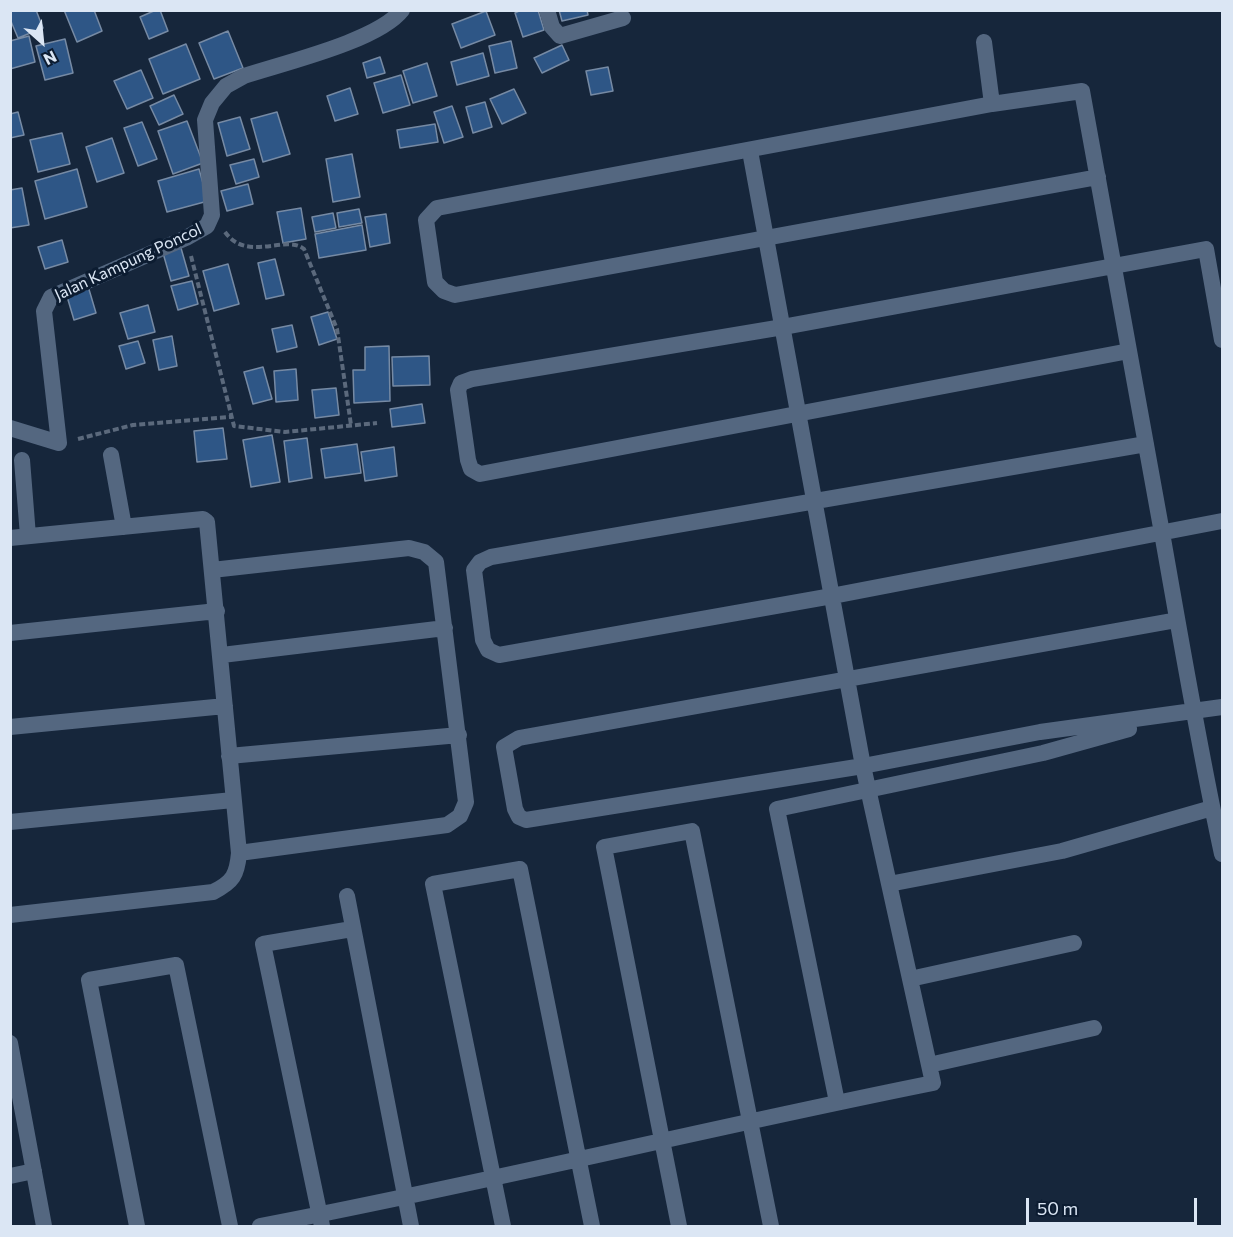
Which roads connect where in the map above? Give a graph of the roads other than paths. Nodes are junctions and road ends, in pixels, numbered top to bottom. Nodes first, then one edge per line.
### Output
1 (402, 10) edge
2 (547, 10) edge
3 (623, 18) dead end
4 (984, 42) dead end
5 (992, 104) junction
6 (750, 151) junction
7 (1098, 177) junction
8 (766, 238) junction
9 (1114, 266) junction
10 (783, 327) junction
11 (1222, 340) edge
12 (1129, 351) junction
13 (799, 415) junction
14 (10, 428) edge
15 (1146, 444) junction
16 (111, 455) dead end
17 (22, 460) dead end
18 (814, 500) junction
19 (1222, 520) edge
20 (124, 527) junction
21 (1162, 532) junction
22 (28, 537) junction
23 (10, 538) edge
24 (212, 570) junction
25 (832, 596) junction
26 (217, 611) junction
27 (1177, 620) junction
28 (445, 628) junction
29 (10, 633) edge
30 (222, 655) junction
31 (847, 678) junction
32 (225, 706) junction
33 (1222, 707) edge
34 (1194, 712) junction
35 (10, 727) edge
36 (459, 735) junction
37 (229, 756) junction
38 (863, 766) junction
39 (868, 791) junction
40 (233, 800) junction
41 (1212, 808) junction
42 (10, 822) edge
43 (239, 853) junction
44 (1222, 854) edge
45 (889, 884) junction
46 (347, 896) dead end
47 (10, 915) edge
48 (352, 929) junction
49 (1074, 943) dead end
50 (910, 979) junction
51 (1094, 1028) dead end
52 (10, 1043) edge
53 (929, 1065) junction
54 (15, 1084) edge
55 (837, 1102) junction
56 (749, 1120) junction
57 (661, 1142) junction
58 (579, 1159) junction
59 (34, 1171) junction
60 (10, 1176) edge
61 (493, 1179) junction
62 (405, 1199) junction
63 (321, 1221) edge
64 (44, 1227) edge
65 (137, 1227) edge
66 (230, 1227) edge
67 (260, 1227) edge
68 (411, 1227) edge
69 (503, 1227) edge
70 (592, 1227) edge
71 (680, 1227) edge
72 (771, 1227) edge

1 - 14 street, Jalan Kampung Poncol
2 - 3 street
4 - 5 street
5 - 6 street
5 - 7 street
6 - 8 street
6 - 8 street
7 - 8 street
7 - 9 street
8 - 10 street
9 - 10 street
9 - 11 street
9 - 12 street
10 - 13 street
10 - 13 street
12 - 13 street
12 - 15 street
13 - 18 street
15 - 18 street
15 - 21 street
16 - 20 street
17 - 22 street
18 - 25 street
18 - 25 street
19 - 21 street
20 - 22 street
20 - 24 street
21 - 25 street
21 - 27 street
22 - 23 street
24 - 26 street
24 - 28 street
25 - 31 street
26 - 29 street
26 - 30 street
27 - 31 street
27 - 34 street
28 - 30 street
28 - 36 street
30 - 32 street
31 - 38 street
31 - 38 street
32 - 35 street
32 - 37 street
33 - 34 street
34 - 38 street
34 - 39 street
34 - 41 street
36 - 37 street
36 - 43 street
37 - 40 street
38 - 39 street
39 - 45 street
39 - 55 street
40 - 42 street
40 - 43 street
41 - 44 street
41 - 45 street
43 - 47 street
45 - 50 street
46 - 48 street
48 - 62 street
48 - 63 street
49 - 50 street
50 - 53 street
51 - 53 street
52 - 54 street
53 - 55 street
54 - 59 street
55 - 56 street
56 - 57 street
56 - 57 street
56 - 72 street
57 - 58 street
57 - 71 street
58 - 61 street
58 - 61 street
58 - 70 street
59 - 60 street
59 - 64 street
61 - 62 street
61 - 69 street
62 - 63 street
62 - 68 street
63 - 67 street
65 - 66 street

